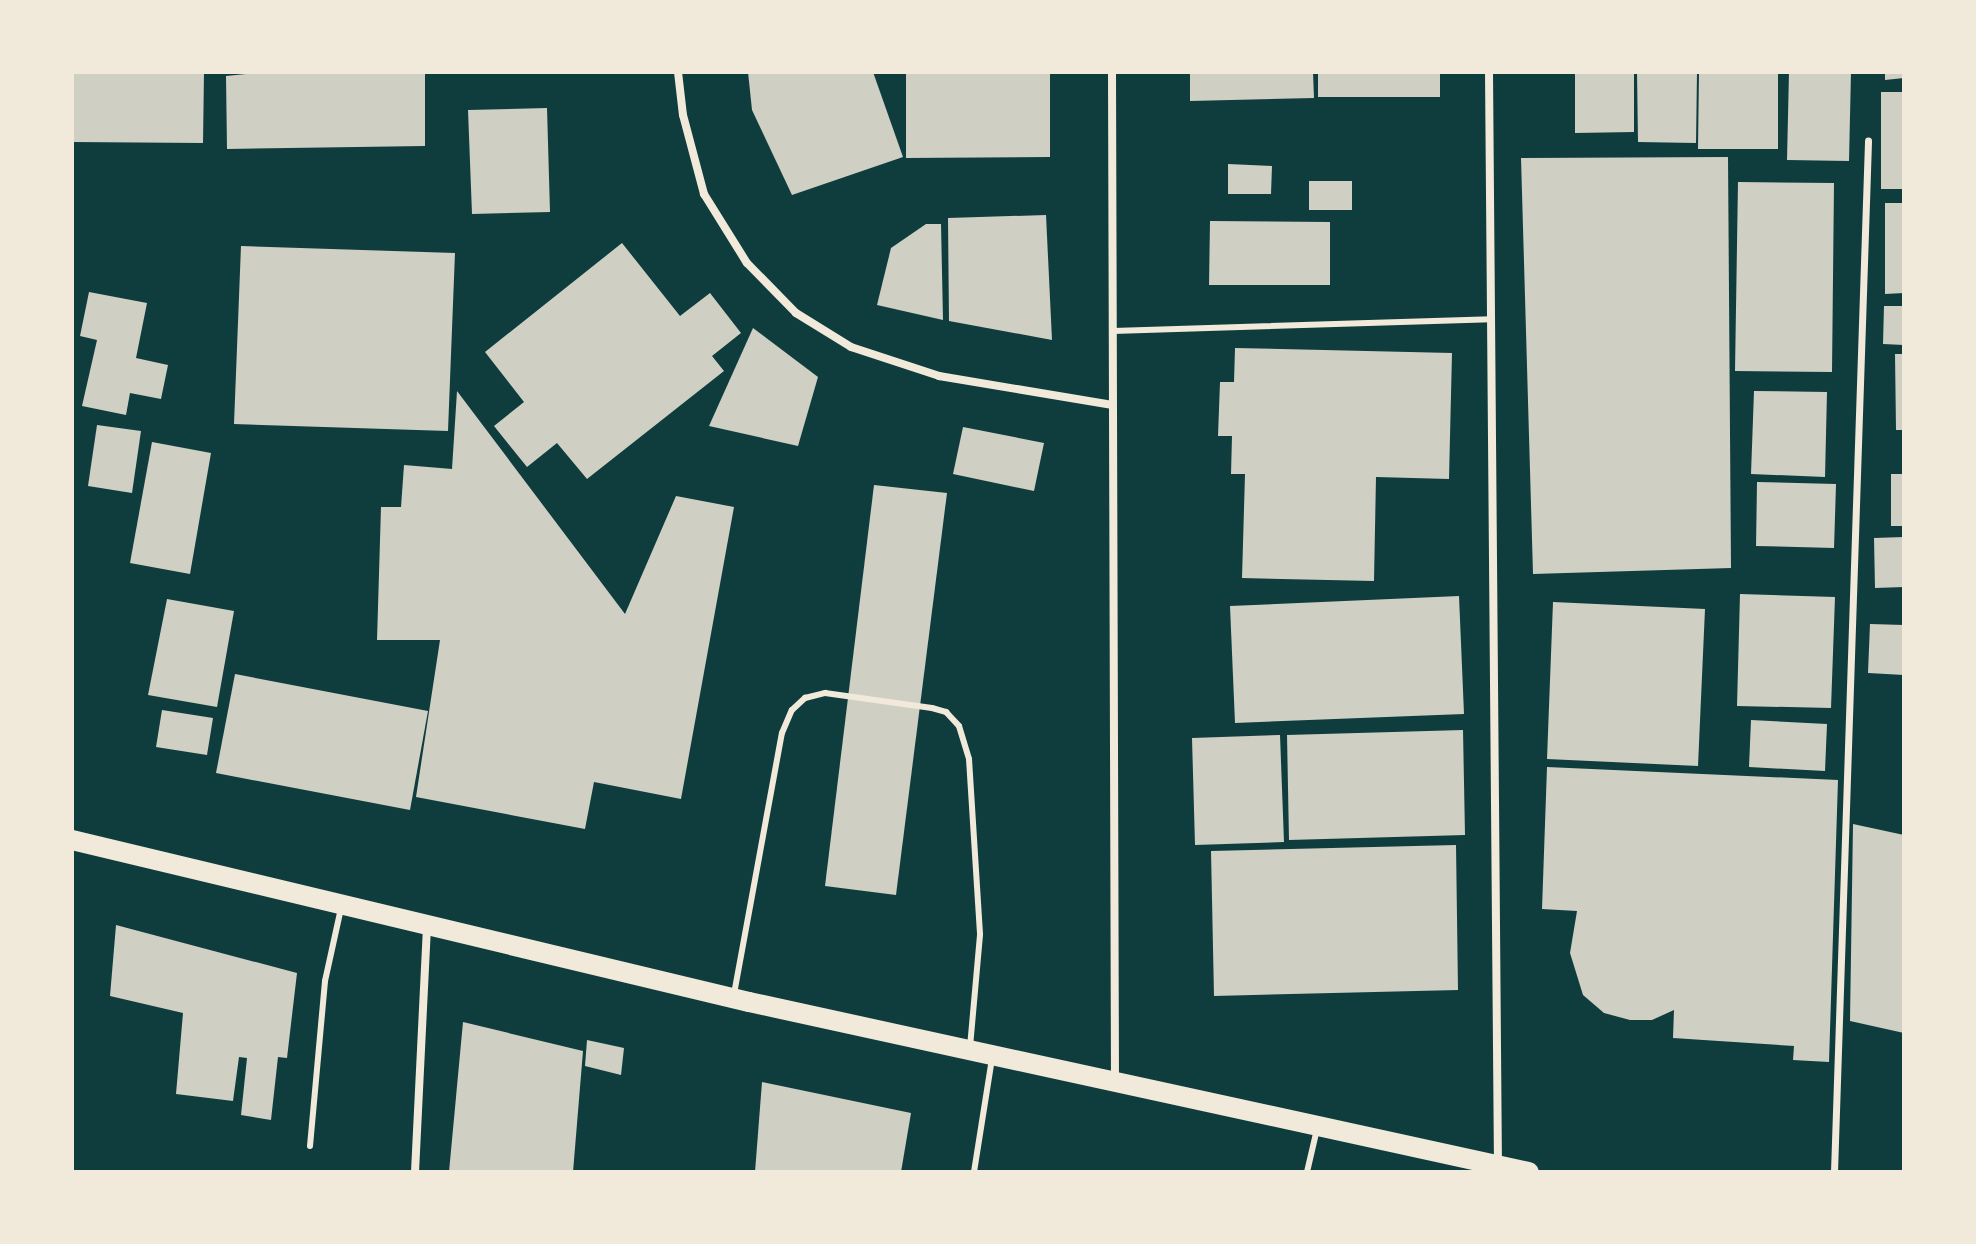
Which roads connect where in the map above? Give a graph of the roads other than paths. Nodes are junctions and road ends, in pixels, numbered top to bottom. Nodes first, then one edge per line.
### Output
1 (678, 72) edge
2 (1112, 72) edge
3 (1489, 72) edge
4 (1868, 141) dead end
5 (1491, 319) junction
6 (1113, 331) junction
7 (1113, 405) junction
8 (72, 840) edge
9 (342, 904) junction
10 (427, 925) junction
11 (733, 998) junction
12 (970, 1050) junction
13 (993, 1055) junction
14 (1115, 1081) junction
15 (1317, 1125) junction
16 (310, 1146) dead end
17 (1498, 1165) junction
18 (415, 1172) edge
19 (974, 1172) edge
20 (1307, 1172) edge
21 (1529, 1172) edge
22 (1834, 1172) edge

1 - 7 street
2 - 6 street
3 - 5 street
4 - 22 street
5 - 6 lane
5 - 17 street
6 - 7 street
7 - 14 street
8 - 9 main road
9 - 10 main road
9 - 16 lane
10 - 11 main road
10 - 18 street
11 - 12 main road
11 - 12 lane
12 - 13 main road
13 - 14 main road
13 - 19 lane
14 - 15 main road
15 - 17 main road
15 - 20 lane
17 - 21 main road

